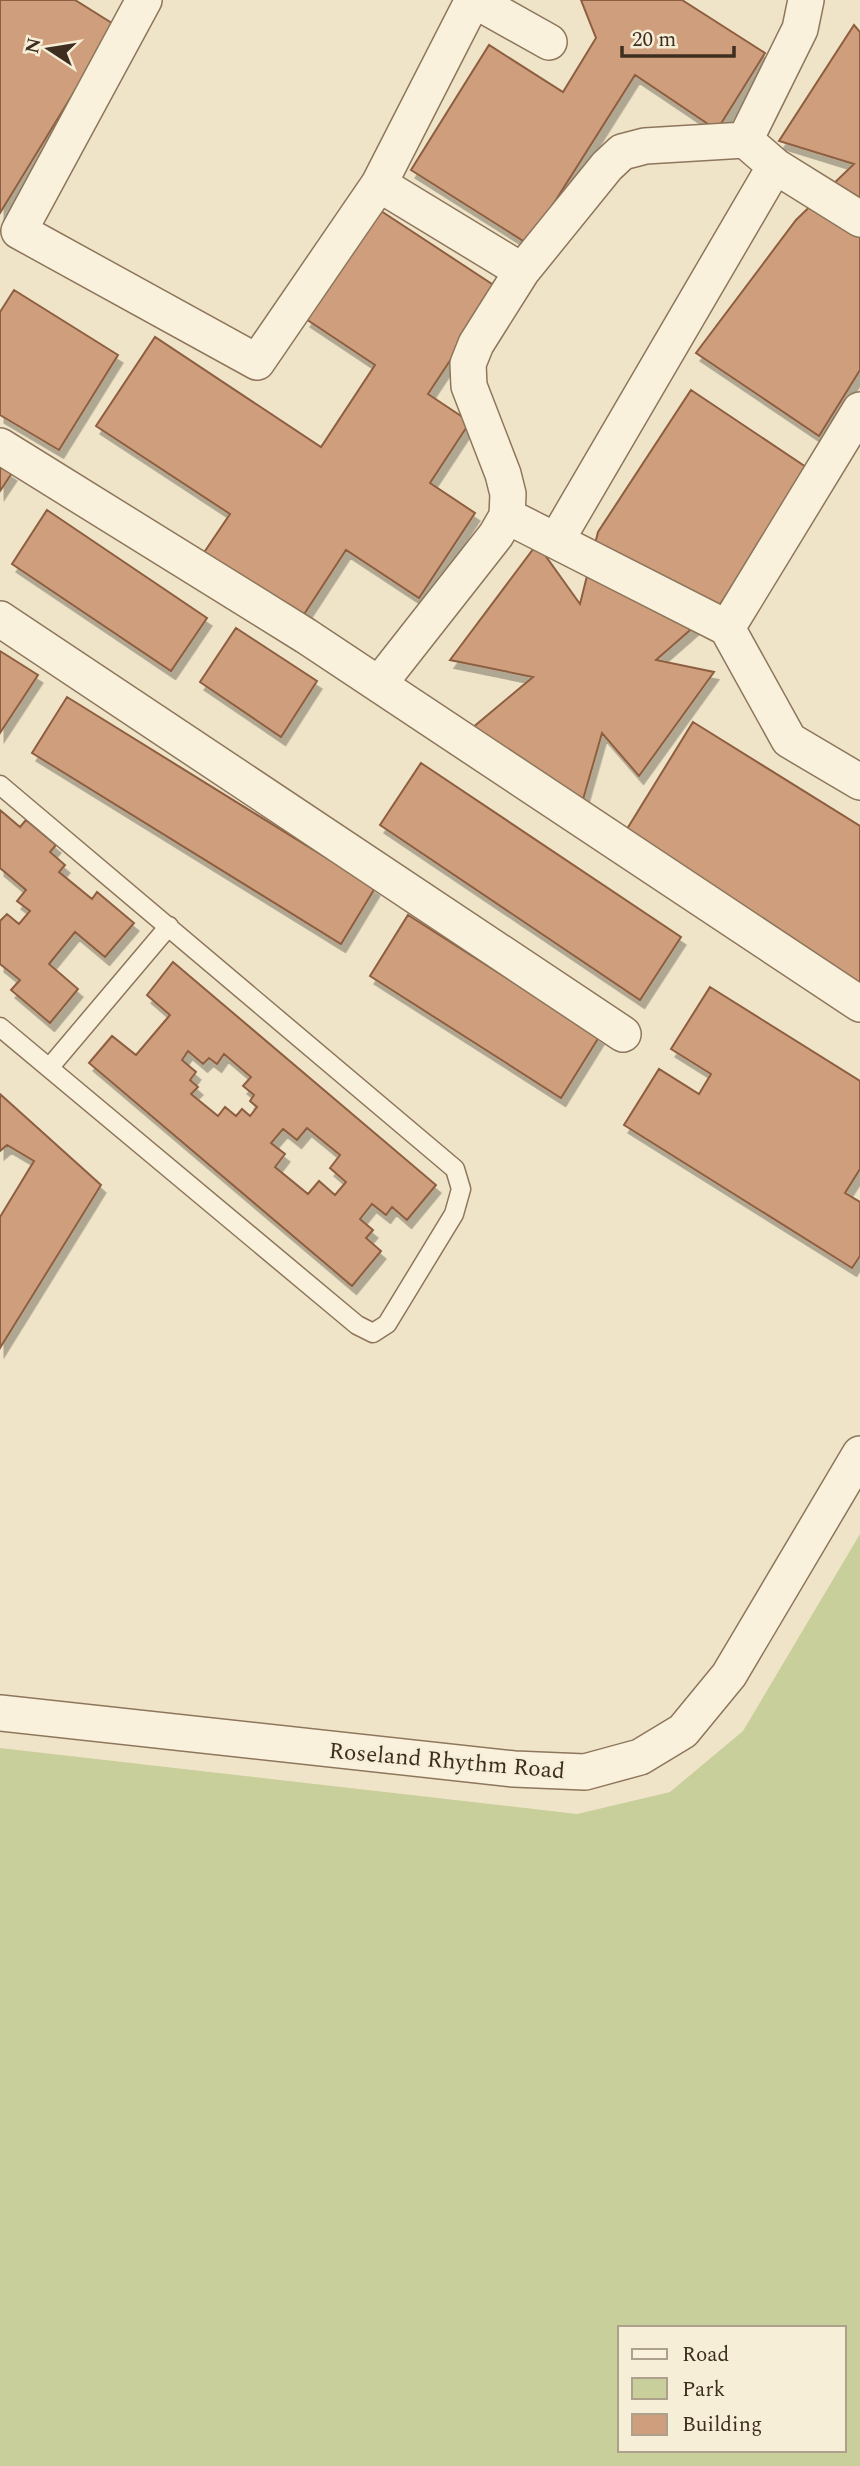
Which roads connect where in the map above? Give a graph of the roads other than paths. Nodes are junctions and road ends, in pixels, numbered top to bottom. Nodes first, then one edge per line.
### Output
1 (474, 0) edge
2 (806, 0) edge
3 (137, 2) edge
4 (549, 42) dead end
5 (745, 140) junction
6 (775, 166) junction
7 (379, 184) junction
8 (860, 219) edge
9 (522, 271) junction
10 (860, 410) edge
11 (0, 446) edge
12 (507, 516) junction
13 (555, 541) junction
14 (0, 619) edge
15 (727, 628) junction
16 (379, 684) junction
17 (860, 782) edge
18 (0, 785) edge
19 (169, 926) junction
20 (860, 1004) edge
21 (0, 1027) edge
22 (623, 1034) dead end
23 (49, 1068) junction
24 (860, 1454) edge
25 (0, 1713) edge

1 - 4 street
1 - 7 street
2 - 5 street
3 - 7 street
5 - 6 street
5 - 9 street
6 - 8 street
6 - 13 street
7 - 9 street
9 - 12 street
10 - 15 street
11 - 16 street
12 - 13 street
12 - 16 street
13 - 15 street
14 - 22 street
15 - 17 street
16 - 20 street
18 - 19 lane
19 - 23 lane
19 - 23 lane
21 - 23 lane
24 - 25 street, Roseland Rhythm Road

